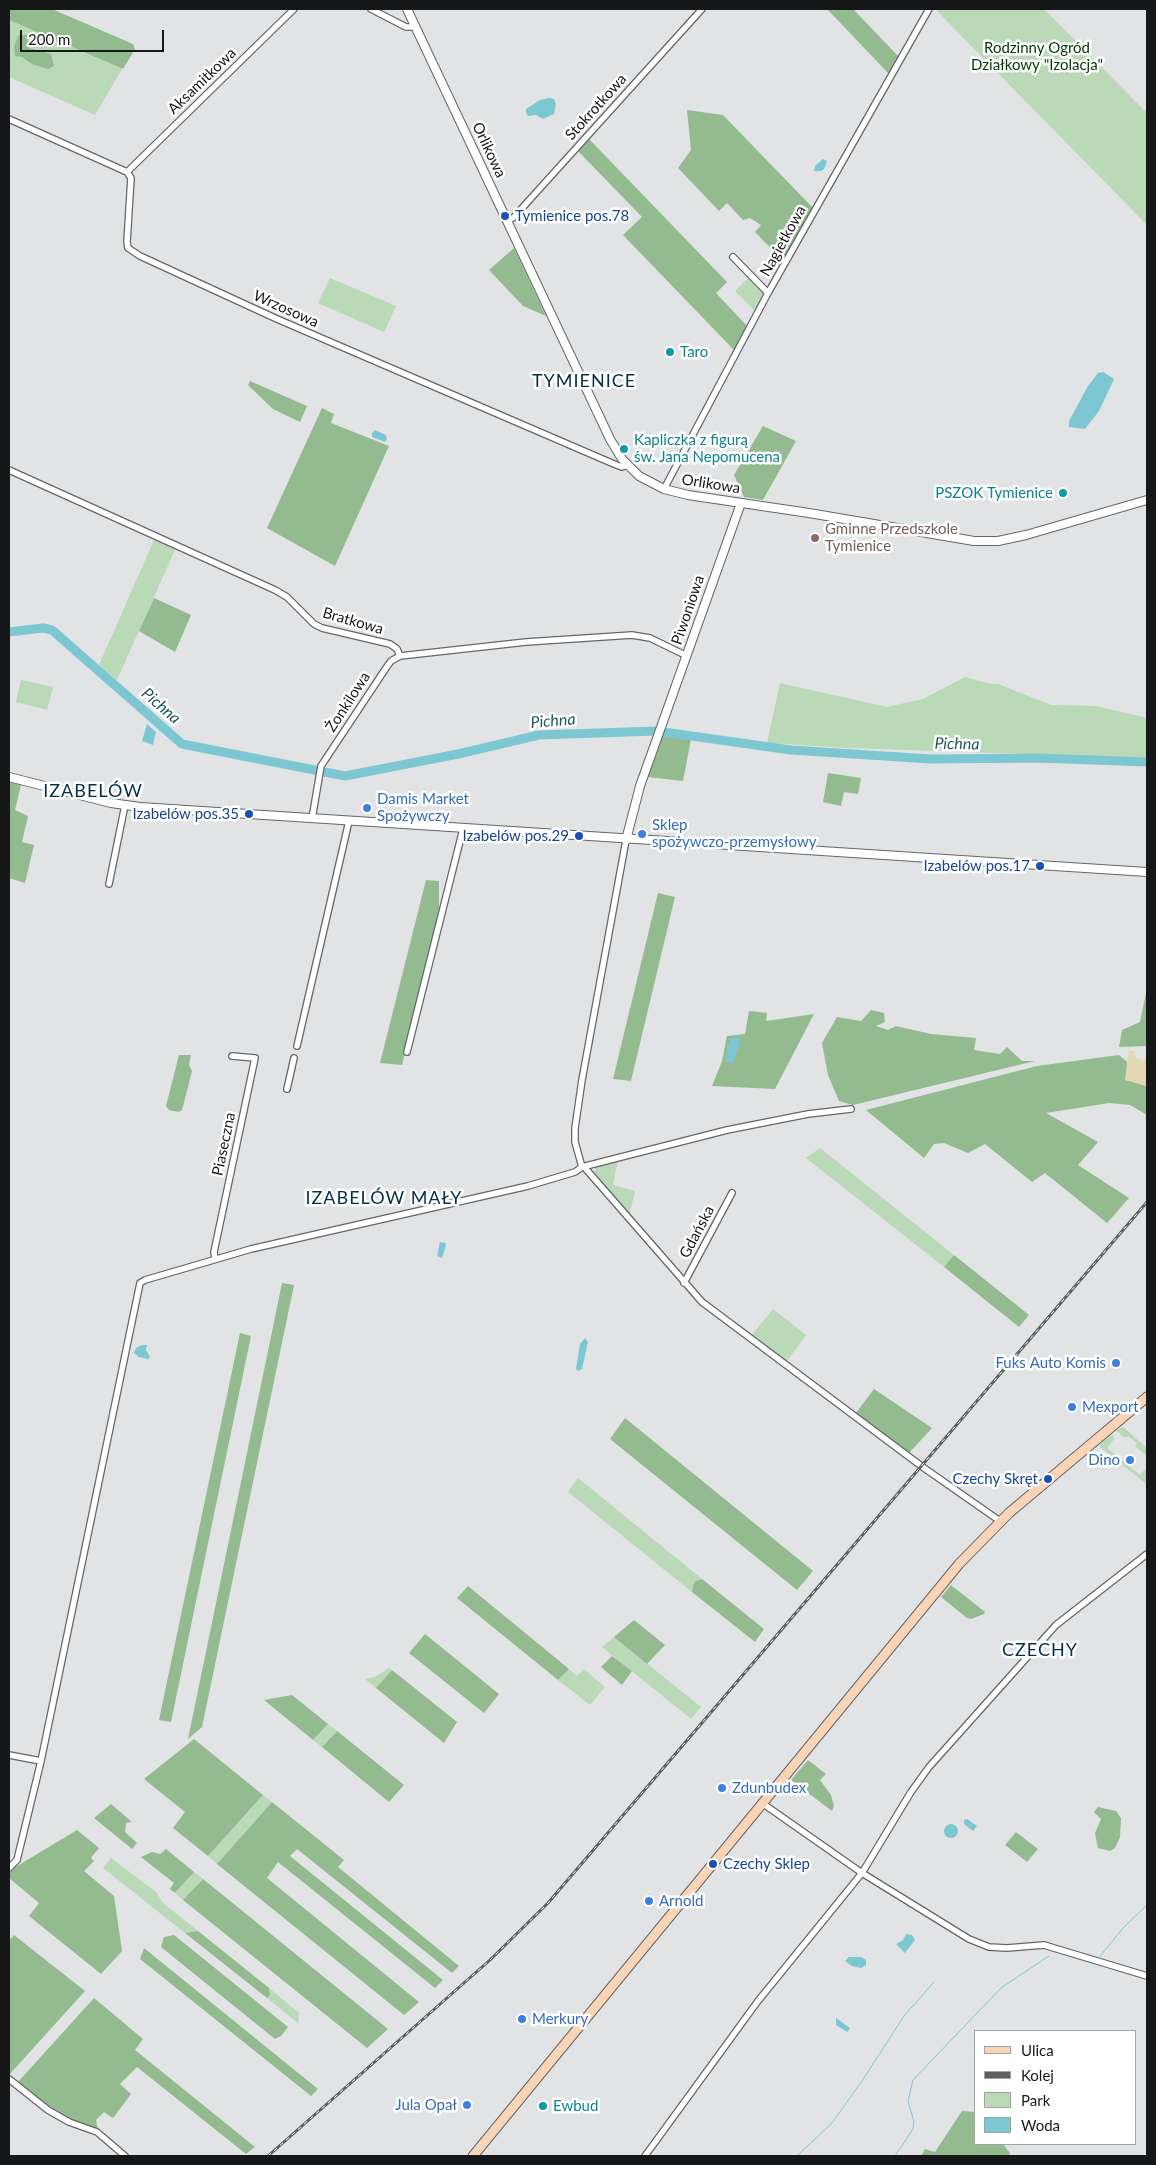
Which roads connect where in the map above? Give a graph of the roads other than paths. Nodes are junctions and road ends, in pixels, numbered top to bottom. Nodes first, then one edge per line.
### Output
1 (294, 9) edge
2 (371, 9) edge
3 (407, 9) edge
4 (702, 9) edge
5 (929, 9) edge
6 (416, 27) junction
7 (9, 119) edge
8 (127, 172) junction
9 (508, 221) junction
10 (733, 257) dead end
11 (768, 293) junction
12 (628, 465) junction
13 (9, 470) edge
14 (664, 489) junction
15 (1147, 500) edge
16 (740, 503) junction
17 (400, 656) junction
18 (687, 656) junction
19 (9, 776) edge
20 (125, 805) junction
21 (312, 819) junction
22 (349, 821) junction
23 (463, 829) junction
24 (626, 840) junction
25 (1147, 872) edge
26 (109, 884) dead end
27 (297, 1046) dead end
28 (407, 1052) dead end
29 (232, 1056) dead end
30 (294, 1058) dead end
31 (287, 1090) dead end
32 (851, 1109) dead end
33 (583, 1168) junction
34 (732, 1193) dead end
35 (215, 1259) junction
36 (684, 1283) junction
37 (1147, 1397) edge
38 (1000, 1521) junction
39 (1147, 1554) edge
40 (9, 1755) edge
41 (41, 1761) junction
42 (762, 1803) junction
43 (9, 1868) edge
44 (862, 1873) junction
45 (1147, 1976) edge
46 (9, 2079) edge
47 (125, 2156) edge
48 (473, 2156) edge
49 (645, 2156) edge

1 - 8 street, Aksamitkowa
2 - 6 street
3 - 6 street, Orlikowa
4 - 9 street, Stokrotkowa
5 - 11 street, Nagietkowa
6 - 9 street, Orlikowa
7 - 8 street
8 - 12 street, Wrzosowa
9 - 12 street, Orlikowa
10 - 11 street
11 - 14 street, Nagietkowa
12 - 14 street, Orlikowa
13 - 17 street, Bratkowa
14 - 16 street, Orlikowa
15 - 16 street, Orlikowa
16 - 18 street, Piwoniowa
17 - 18 street
17 - 21 street, Żonkilowa
18 - 24 street, Piwoniowa
19 - 20 street
20 - 21 street
20 - 26 street
21 - 22 street
22 - 23 street
22 - 27 street
23 - 24 street
23 - 28 street
24 - 25 street
24 - 33 street
29 - 35 street, Piaseczna
30 - 31 street
32 - 33 street
33 - 35 street
33 - 36 street
34 - 36 street, Gdańska
35 - 41 street
36 - 38 street
37 - 38 main road
38 - 42 main road
39 - 44 street
40 - 41 street
41 - 43 street
42 - 44 street
42 - 48 main road
44 - 45 street
44 - 49 street
46 - 47 street

